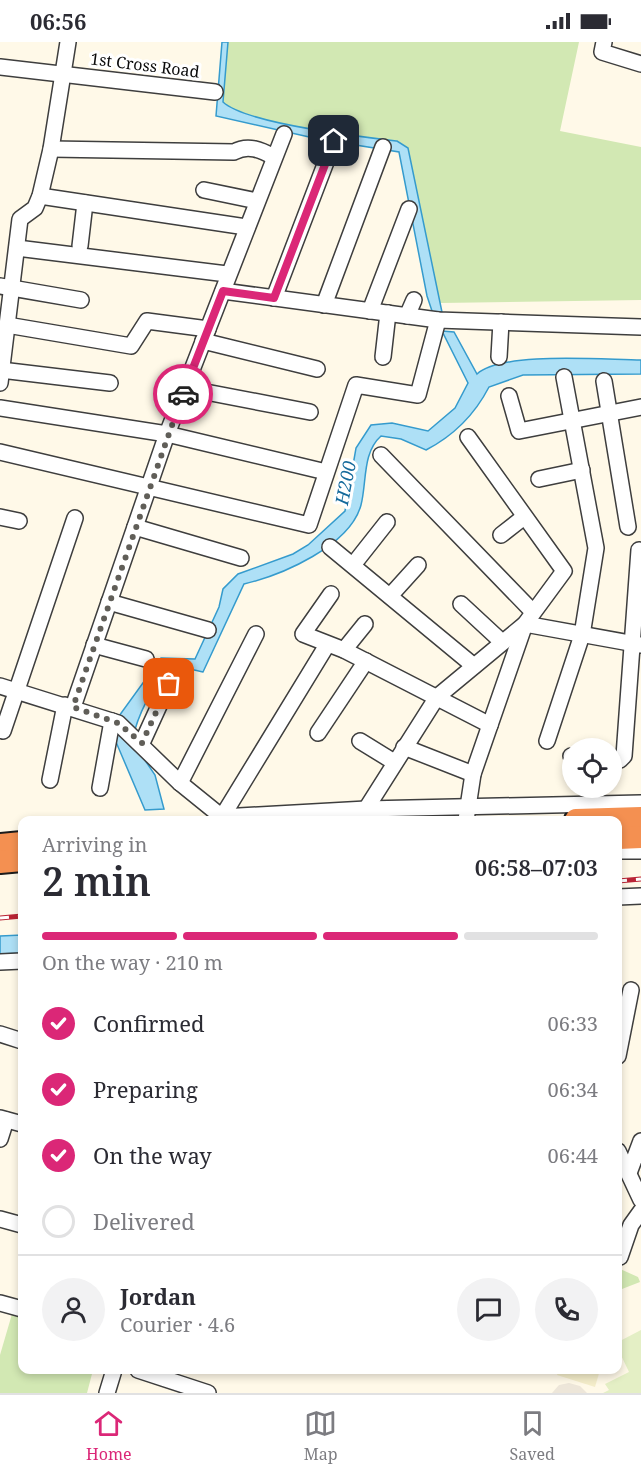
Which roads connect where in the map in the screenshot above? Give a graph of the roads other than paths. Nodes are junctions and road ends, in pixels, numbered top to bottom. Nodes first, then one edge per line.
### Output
1 (68, 42) edge
2 (604, 42) edge
3 (641, 64) edge
4 (0, 67) edge
5 (61, 73) junction
6 (215, 92) dead end
7 (284, 134) dead end
8 (334, 141) dead end
9 (383, 147) dead end
10 (51, 149) junction
11 (274, 157) junction
12 (204, 190) dead end
13 (40, 196) junction
14 (256, 201) junction
15 (85, 203) junction
16 (409, 209) dead end
17 (246, 227) junction
18 (80, 246) dead end
19 (17, 248) junction
20 (227, 274) junction
21 (6, 287) edge
22 (223, 291) junction
23 (274, 298) junction
24 (81, 300) dead end
25 (414, 300) dead end
26 (324, 305) junction
27 (370, 311) junction
28 (388, 313) junction
29 (407, 316) junction
30 (438, 320) junction
31 (501, 322) junction
32 (7, 325) junction
33 (641, 327) edge
34 (206, 335) junction
35 (383, 357) dead end
36 (499, 357) dead end
37 (318, 369) dead end
38 (1, 376) edge
39 (564, 377) dead end
40 (604, 381) dead end
41 (110, 383) dead end
42 (185, 388) junction
43 (509, 396) dead end
44 (641, 407) edge
45 (0, 408) edge
46 (310, 412) dead end
47 (610, 413) junction
48 (572, 420) junction
49 (167, 434) junction
50 (468, 437) dead end
51 (0, 452) edge
52 (381, 454) dead end
53 (582, 470) junction
54 (326, 472) junction
55 (539, 479) dead end
56 (149, 485) junction
57 (0, 517) edge
58 (524, 517) junction
59 (75, 518) dead end
60 (19, 521) dead end
61 (387, 522) dead end
62 (135, 527) junction
63 (628, 527) dead end
64 (501, 535) dead end
65 (330, 547) dead end
66 (639, 550) dead end
67 (240, 558) dead end
68 (353, 565) junction
69 (418, 565) dead end
70 (331, 594) dead end
71 (390, 596) junction
72 (109, 602) junction
73 (461, 604) dead end
74 (529, 618) junction
75 (365, 624) dead end
76 (208, 630) dead end
77 (256, 634) dead end
78 (582, 635) junction
79 (502, 642) junction
80 (94, 645) junction
81 (327, 645) junction
82 (636, 645) edge
83 (344, 650) junction
84 (146, 659) dead end
85 (366, 661) junction
86 (474, 666) junction
87 (169, 684) dead end
88 (0, 686) edge
89 (16, 691) junction
90 (436, 698) junction
91 (69, 706) junction
92 (115, 722) junction
93 (490, 725) junction
94 (3, 731) dead end
95 (318, 733) dead end
96 (139, 740) junction
97 (360, 741) dead end
98 (547, 741) dead end
99 (404, 747) junction
100 (622, 758) edge
101 (394, 762) junction
102 (473, 774) junction
103 (50, 780) dead end
104 (180, 783) junction
105 (100, 788) dead end
106 (641, 803) edge
107 (366, 809) junction
108 (466, 814) edge
109 (587, 815) edge
110 (221, 816) edge
111 (223, 816) edge
112 (240, 816) edge
113 (605, 816) edge
114 (622, 817) edge
115 (641, 818) edge
116 (641, 837) edge
117 (622, 838) edge
118 (18, 843) edge
119 (0, 845) edge
120 (622, 850) edge
121 (641, 851) edge
122 (18, 860) edge
123 (0, 862) edge
124 (641, 896) edge
125 (622, 897) edge
126 (18, 961) edge
127 (0, 962) edge
128 (631, 990) dead end
129 (0, 1034) edge
130 (622, 1036) edge
131 (18, 1040) edge
132 (3, 1119) edge
133 (18, 1123) edge
134 (0, 1139) edge
135 (641, 1141) edge
136 (622, 1155) edge
137 (634, 1166) edge
138 (641, 1200) edge
139 (641, 1211) edge
140 (0, 1219) edge
141 (18, 1224) edge
142 (622, 1251) edge
143 (0, 1303) edge
144 (18, 1308) edge
145 (113, 1374) edge
146 (150, 1374) edge
147 (107, 1393) edge
148 (208, 1393) edge

1 - 5 street
2 - 3 street
4 - 5 street, 1st Cross Road
5 - 6 street, 1st Cross Road
5 - 10 street
7 - 11 street
8 - 23 street
9 - 26 street
10 - 11 street
10 - 13 street
11 - 14 street
12 - 14 street
13 - 15 street
13 - 19 street
14 - 17 street
15 - 17 street
15 - 18 street
16 - 27 street
17 - 20 street
19 - 20 street
19 - 21 street
20 - 22 street
21 - 24 street
21 - 32 street
22 - 23 street
22 - 34 street
23 - 26 street
25 - 29 street
26 - 27 street
27 - 28 street
28 - 29 street
28 - 35 street
29 - 30 street
30 - 31 street
30 - 54 street
31 - 33 street
31 - 36 street
32 - 34 street
32 - 38 street
34 - 37 street
34 - 42 street
38 - 41 street
39 - 48 street
40 - 47 street
42 - 46 street
42 - 49 street
43 - 48 street
44 - 47 street
45 - 49 street
47 - 48 street
47 - 63 street
48 - 53 street
49 - 54 street
49 - 56 street
50 - 58 street
51 - 56 street
52 - 74 street
53 - 55 street
53 - 78 street
54 - 56 street
56 - 62 street
57 - 60 street
58 - 64 street
58 - 74 street
59 - 89 street
61 - 68 street
62 - 67 street
62 - 72 street
65 - 68 street
66 - 82 street
68 - 71 street
69 - 71 street
70 - 81 street
71 - 86 street
72 - 76 street
72 - 80 street
73 - 79 street
74 - 78 street
74 - 79 street
74 - 93 street
75 - 83 street
77 - 104 street
78 - 82 street
78 - 98 street
79 - 86 street
80 - 84 street
80 - 91 street
81 - 83 street
81 - 111 street
82 - 100 street
83 - 85 street
85 - 90 street
85 - 95 street
86 - 90 street
87 - 96 street
88 - 89 street
89 - 91 street
89 - 94 street
90 - 93 street
90 - 99 street
91 - 92 street
91 - 103 street
92 - 96 street
92 - 105 street
93 - 102 street
96 - 104 street
97 - 101 street
99 - 101 street
99 - 102 street
101 - 107 street
102 - 108 street
104 - 110 street
106 - 109 street
107 - 108 street
107 - 112 street
108 - 109 street
109 - 113 highway
114 - 115 highway
116 - 117 highway
118 - 119 highway
120 - 121 street
122 - 123 highway
124 - 125 street
126 - 127 street
128 - 130 street
129 - 131 street
132 - 133 street
132 - 134 street
135 - 137 street
136 - 137 street
137 - 138 street
139 - 142 street
140 - 141 street
143 - 144 street
145 - 147 street
146 - 148 street

